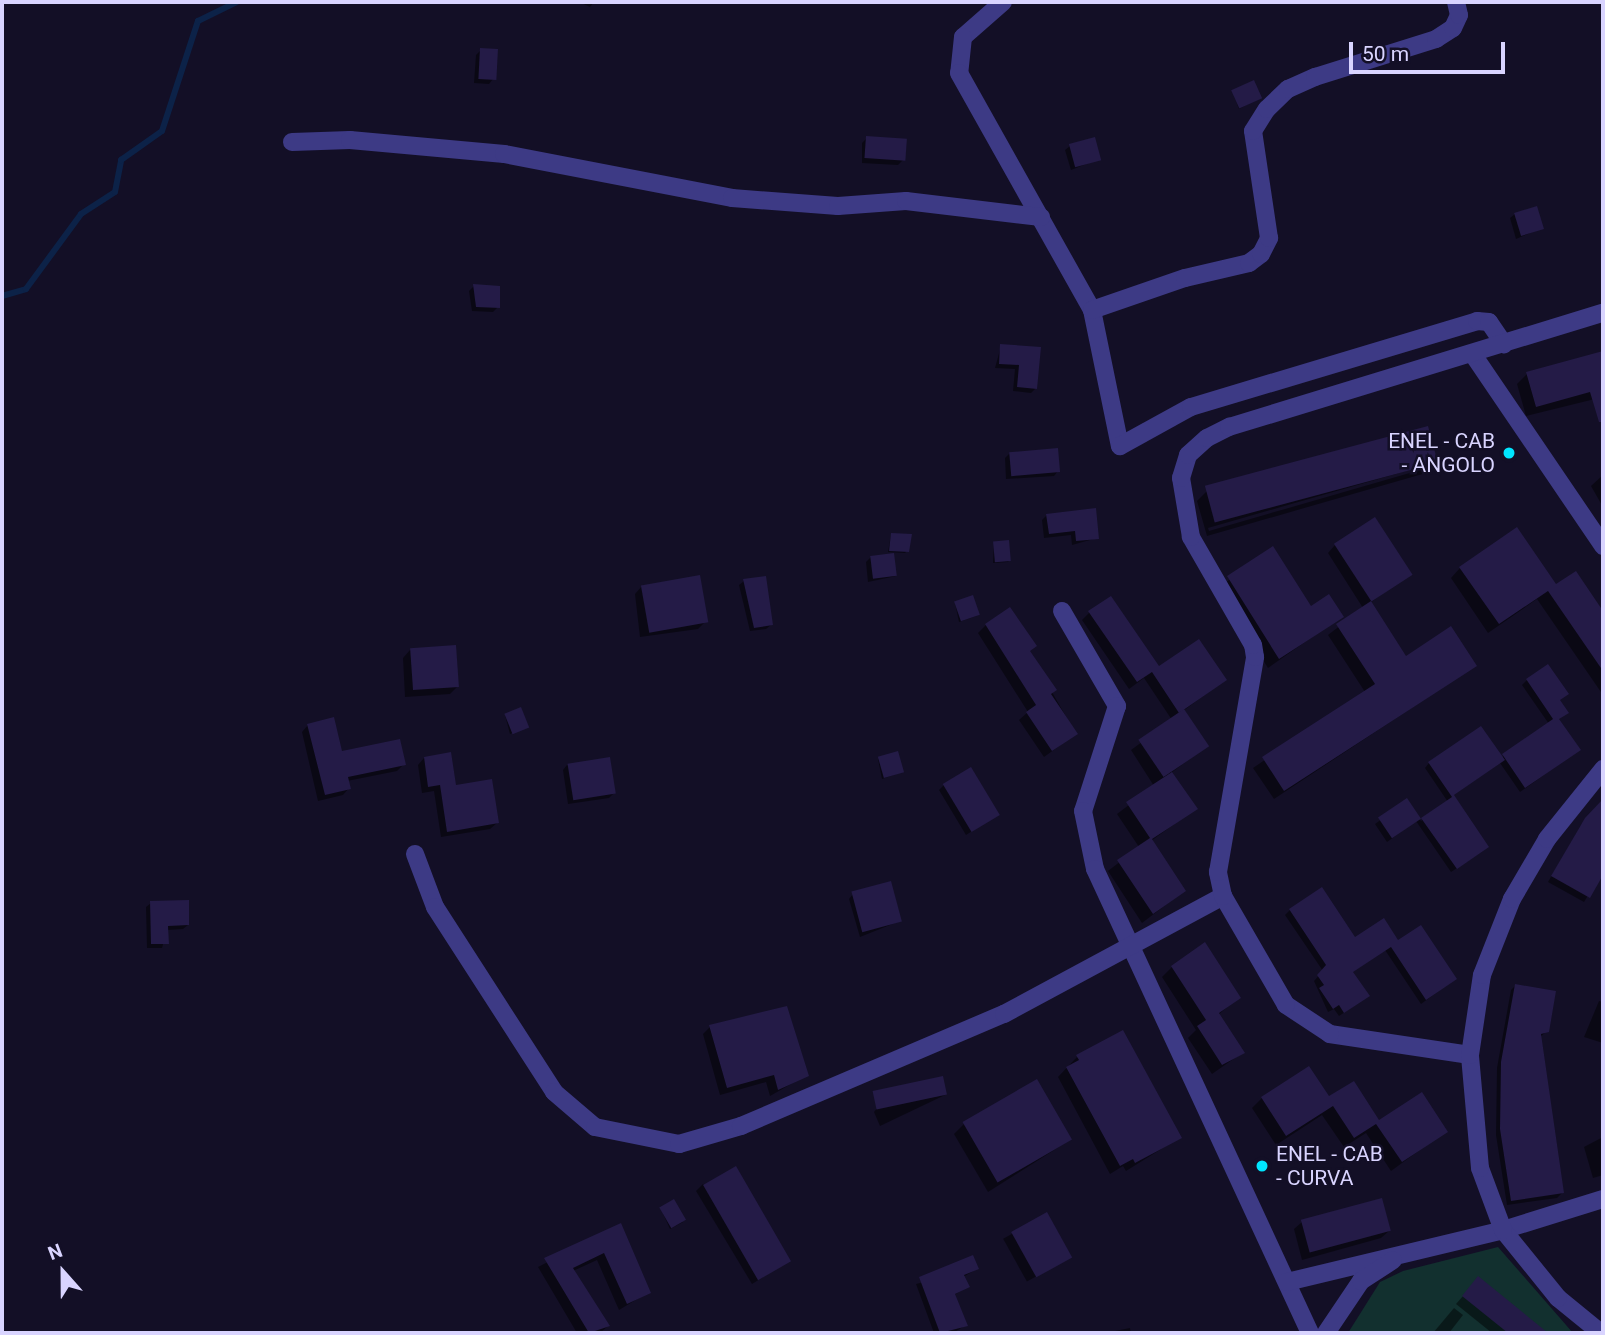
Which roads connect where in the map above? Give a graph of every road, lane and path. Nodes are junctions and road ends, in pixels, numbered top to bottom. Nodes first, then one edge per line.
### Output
1 (1003, 2) edge
2 (1456, 2) edge
3 (292, 142) dead end
4 (1041, 217) junction
5 (1092, 310) junction
6 (1603, 313) edge
7 (1504, 344) junction
8 (1474, 356) junction
9 (1603, 546) edge
10 (1062, 611) dead end
11 (1603, 769) edge
12 (415, 854) dead end
13 (1223, 896) junction
14 (1135, 946) junction
15 (1469, 1055) junction
16 (1603, 1199) edge
17 (1503, 1230) junction
18 (1406, 1253) junction
19 (1287, 1282) junction
20 (1310, 1333) edge
21 (1326, 1333) edge
22 (1601, 1333) edge

1 - 4 street
2 - 5 street
3 - 4 street
4 - 5 street
5 - 7 street
6 - 7 street
7 - 8 street
8 - 9 street
8 - 13 street
10 - 14 street
11 - 15 street
12 - 14 street
13 - 14 street
13 - 15 street
14 - 19 street
15 - 17 street
16 - 17 street
17 - 18 street
17 - 22 street
18 - 19 street
18 - 21 street
19 - 20 street

